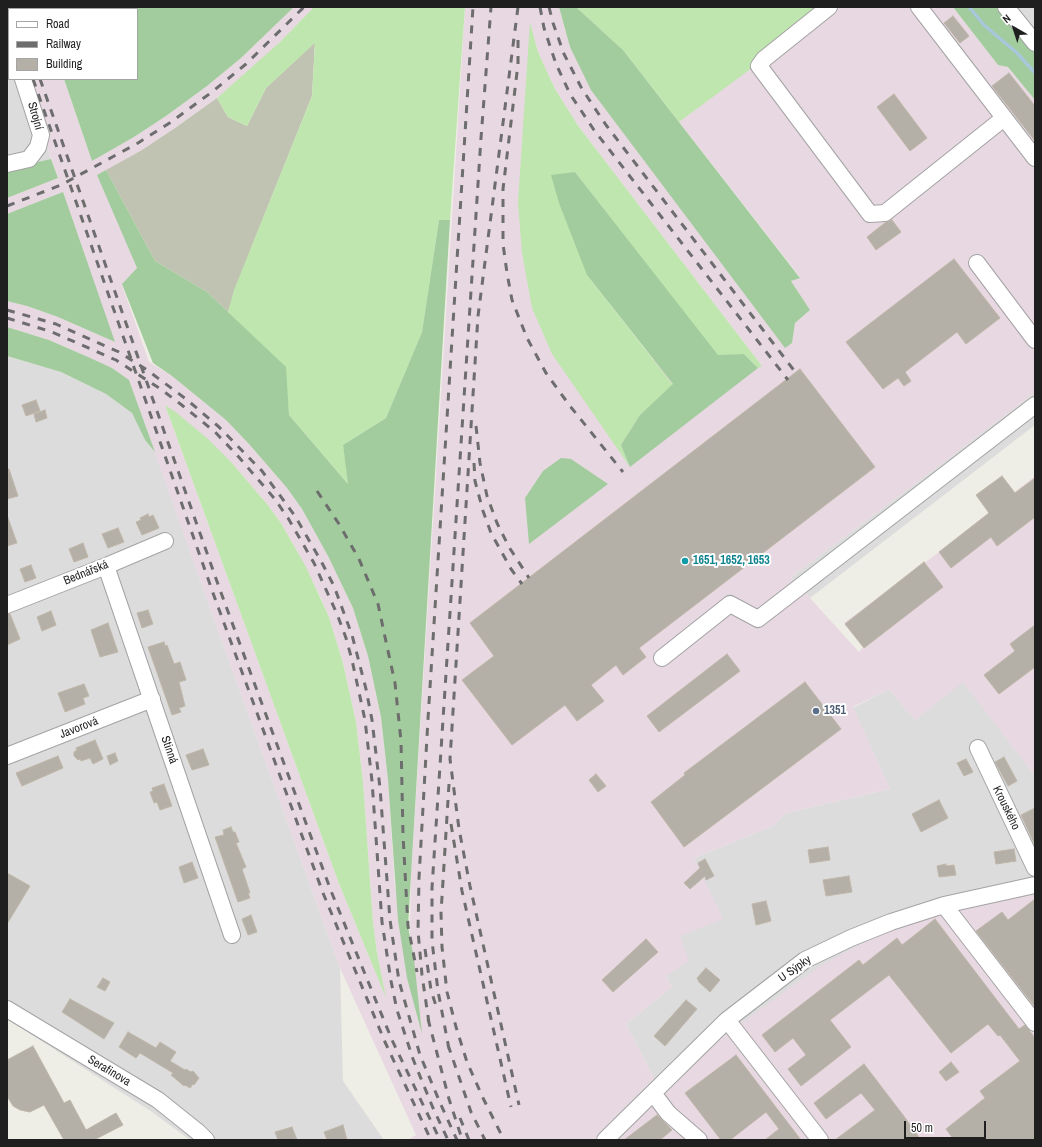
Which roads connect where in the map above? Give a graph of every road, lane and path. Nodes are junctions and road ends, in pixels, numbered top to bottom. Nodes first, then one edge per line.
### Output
1 (829, 7) edge
2 (919, 7) edge
3 (1006, 7) edge
4 (1035, 43) edge
5 (23, 80) edge
6 (1004, 118) junction
7 (1035, 158) edge
8 (7, 164) edge
9 (977, 263) dead end
10 (1035, 340) edge
11 (1035, 405) edge
12 (165, 541) dead end
13 (106, 566) junction
14 (8, 602) edge
15 (662, 658) dead end
16 (152, 699) junction
17 (978, 748) dead end
18 (7, 756) edge
19 (1035, 868) edge
20 (1035, 885) edge
21 (944, 905) junction
22 (232, 935) dead end
23 (7, 1009) edge
24 (727, 1020) junction
25 (1035, 1023) edge
26 (653, 1094) junction
27 (206, 1140) edge
28 (605, 1140) edge
29 (699, 1140) edge
30 (820, 1140) edge

1 - 6 street
2 - 6 street
3 - 4 street
5 - 8 street, Strojní
6 - 7 street
9 - 10 street
11 - 15 street
12 - 13 street, Bednářská
13 - 14 street, Bednářská
13 - 16 street, Stinná
16 - 18 street, Javorová
16 - 22 street, Stinná
17 - 19 street, Krouského
20 - 21 street, U Sýpky
21 - 24 street, U Sýpky
21 - 25 street
23 - 27 street, Serafinova
24 - 26 street, U Sýpky
24 - 30 street
26 - 28 street, U Sýpky
26 - 29 street

